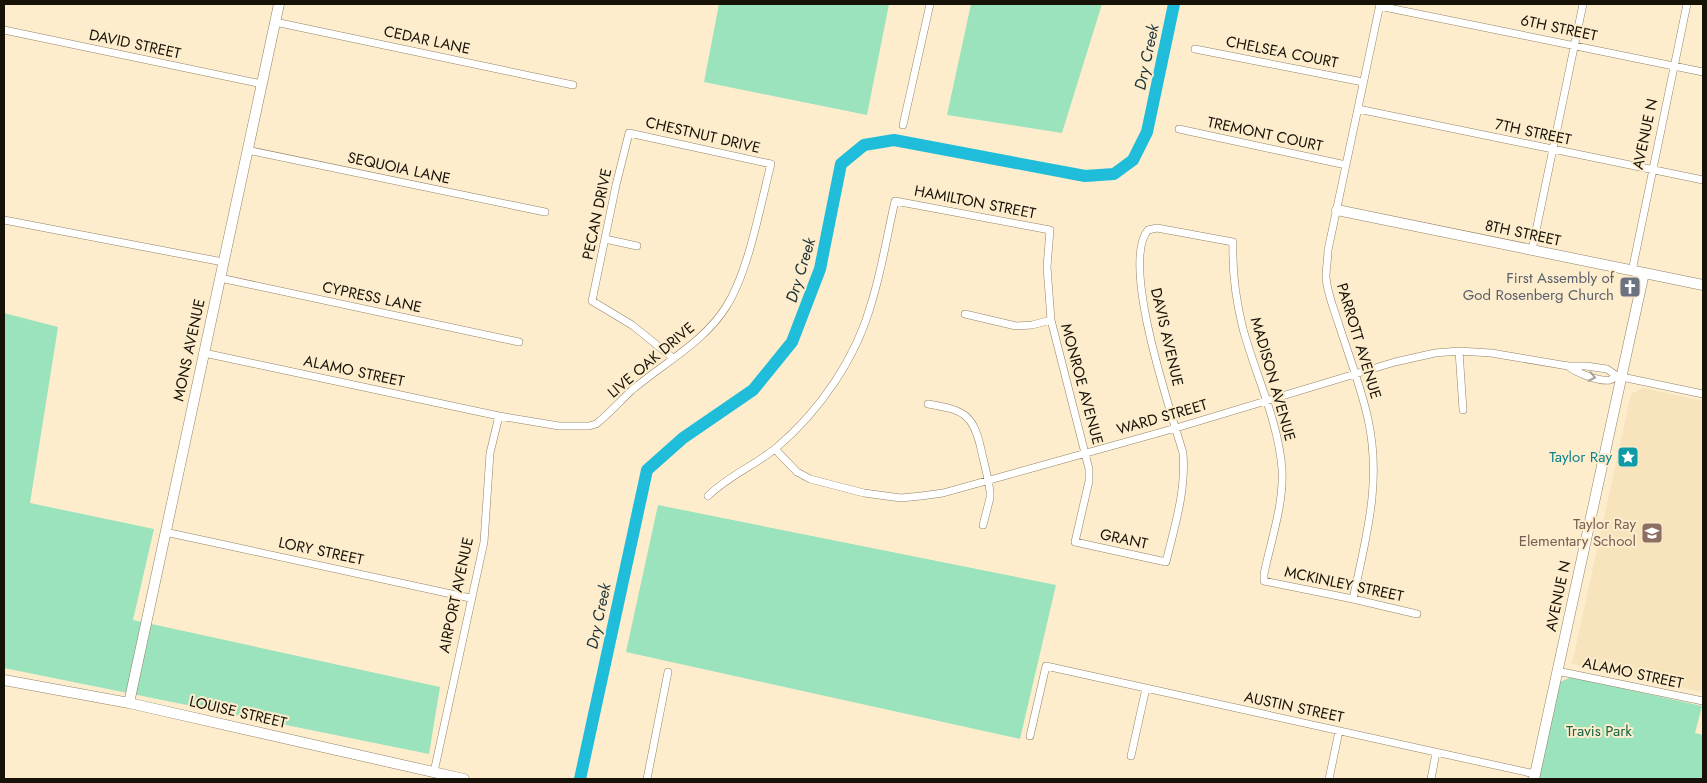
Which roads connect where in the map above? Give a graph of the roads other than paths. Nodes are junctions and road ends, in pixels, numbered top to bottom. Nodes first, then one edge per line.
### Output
1 (279, 4) edge
2 (930, 4) edge
3 (1583, 4) edge
4 (1687, 4) edge
5 (1379, 5) edge
6 (275, 22) junction
7 (4, 30) edge
8 (1574, 46) junction
9 (1195, 49) dead end
10 (1674, 66) junction
11 (1703, 72) edge
12 (1363, 82) junction
13 (262, 84) junction
14 (574, 85) dead end
15 (1358, 109) junction
16 (904, 125) dead end
17 (1179, 129) dead end
18 (629, 133) joint
19 (247, 150) junction
20 (1552, 150) junction
21 (771, 164) joint
22 (1346, 165) junction
23 (1653, 170) junction
24 (1703, 180) edge
25 (1336, 210) junction
26 (545, 212) dead end
27 (4, 220) edge
28 (1050, 230) joint
29 (605, 239) junction
30 (1233, 242) joint
31 (637, 246) dead end
32 (1532, 250) junction
33 (223, 262) junction
34 (1632, 270) junction
35 (1644, 273) junction
36 (220, 278) junction
37 (1703, 285) edge
38 (965, 314) dead end
39 (1051, 320) junction
40 (519, 342) dead end
41 (1459, 352) junction
42 (204, 353) junction
43 (673, 358) junction
44 (1355, 374) junction
45 (1620, 377) junction
46 (1703, 394) edge
47 (1267, 401) junction
48 (928, 404) dead end
49 (1463, 410) dead end
50 (499, 416) junction
51 (1176, 428) junction
52 (775, 449) junction
53 (1086, 452) junction
54 (988, 480) junction
55 (708, 496) dead end
56 (983, 525) dead end
57 (165, 532) junction
58 (1075, 542) joint
59 (1166, 562) joint
60 (1264, 581) joint
61 (470, 598) junction
62 (1353, 599) junction
63 (1417, 614) dead end
64 (1557, 670) junction
65 (668, 672) dead end
66 (4, 680) edge
67 (1146, 688) junction
68 (1703, 701) edge
69 (129, 703) junction
70 (1339, 730) junction
71 (1030, 736) dead end
72 (1436, 753) junction
73 (1131, 756) dead end
74 (433, 776) edge
75 (1534, 777) edge
76 (464, 779) edge
77 (647, 779) edge
78 (1329, 779) edge
79 (1431, 779) edge

1 - 6 street, MONS AVENUE
2 - 16 street
3 - 8 street
4 - 10 street, AVENUE N
5 - 8 street, 6TH STREET
5 - 12 street, PARROTT AVENUE
6 - 13 street, MONS AVENUE
6 - 14 street, CEDAR LANE
7 - 13 street, DAVID STREET
8 - 10 street, 6TH STREET
8 - 20 street
9 - 12 street, CHELSEA COURT
10 - 11 street, 6TH STREET
10 - 23 street, AVENUE N
12 - 15 street, PARROTT AVENUE
13 - 19 street, MONS AVENUE
15 - 20 street, 7TH STREET
15 - 22 street, PARROTT AVENUE
17 - 22 street, TREMONT COURT
18 - 21 street, CHESTNUT DRIVE
18 - 29 street, PECAN DRIVE
19 - 26 street, SEQUOIA LANE
19 - 33 street, MONS AVENUE
20 - 23 street, 7TH STREET
20 - 32 street
21 - 43 street, LIVE OAK DRIVE
22 - 25 street, PARROTT AVENUE
23 - 24 street, 7TH STREET
23 - 34 street, AVENUE N
25 - 32 street, 8TH STREET
25 - 44 street, PARROTT AVENUE
27 - 33 street
28 - 39 street, MONROE AVENUE
28 - 52 street, HAMILTON STREET
29 - 31 street
29 - 43 street, PECAN DRIVE
30 - 47 street, MADISON AVENUE
30 - 51 street, DAVIS AVENUE
32 - 34 street, 8TH STREET
33 - 36 street, MONS AVENUE
34 - 35 street, 8TH STREET
35 - 37 street, 8TH STREET
35 - 45 street, AVENUE N
36 - 40 street, CYPRESS LANE
36 - 42 street, MONS AVENUE
38 - 39 street
39 - 53 street, MONROE AVENUE
41 - 44 street, WARD STREET
41 - 45 street, WARD STREET
41 - 49 street
42 - 50 street, ALAMO STREET
42 - 57 street, MONS AVENUE
43 - 50 street, LIVE OAK DRIVE
44 - 47 street, WARD STREET
44 - 62 street, PARROTT AVENUE
45 - 46 street, WARD STREET
45 - 64 street, AVENUE N
47 - 51 street, WARD STREET
47 - 60 street, MADISON AVENUE
48 - 54 street
50 - 61 street, AIRPORT AVENUE
51 - 53 street, WARD STREET
51 - 59 street, DAVIS AVENUE
52 - 54 street, WARD STREET
52 - 55 street
53 - 54 street, WARD STREET
53 - 58 street, MONROE AVENUE
54 - 56 street
57 - 61 street, LORY STREET
57 - 69 street, MONS AVENUE
58 - 59 street, GRANT
60 - 62 street, MCKINLEY STREET
61 - 74 street, AIRPORT AVENUE
62 - 63 street, MCKINLEY STREET
64 - 68 street, ALAMO STREET
64 - 75 street, AVENUE N
65 - 77 street
66 - 69 street, LOUISE STREET
67 - 70 street, AUSTIN STREET
67 - 71 street, AUSTIN STREET
67 - 73 street
69 - 74 street, LOUISE STREET
70 - 72 street, AUSTIN STREET
70 - 78 street
72 - 75 street, AUSTIN STREET
72 - 79 street
74 - 76 street, LOUISE STREET

